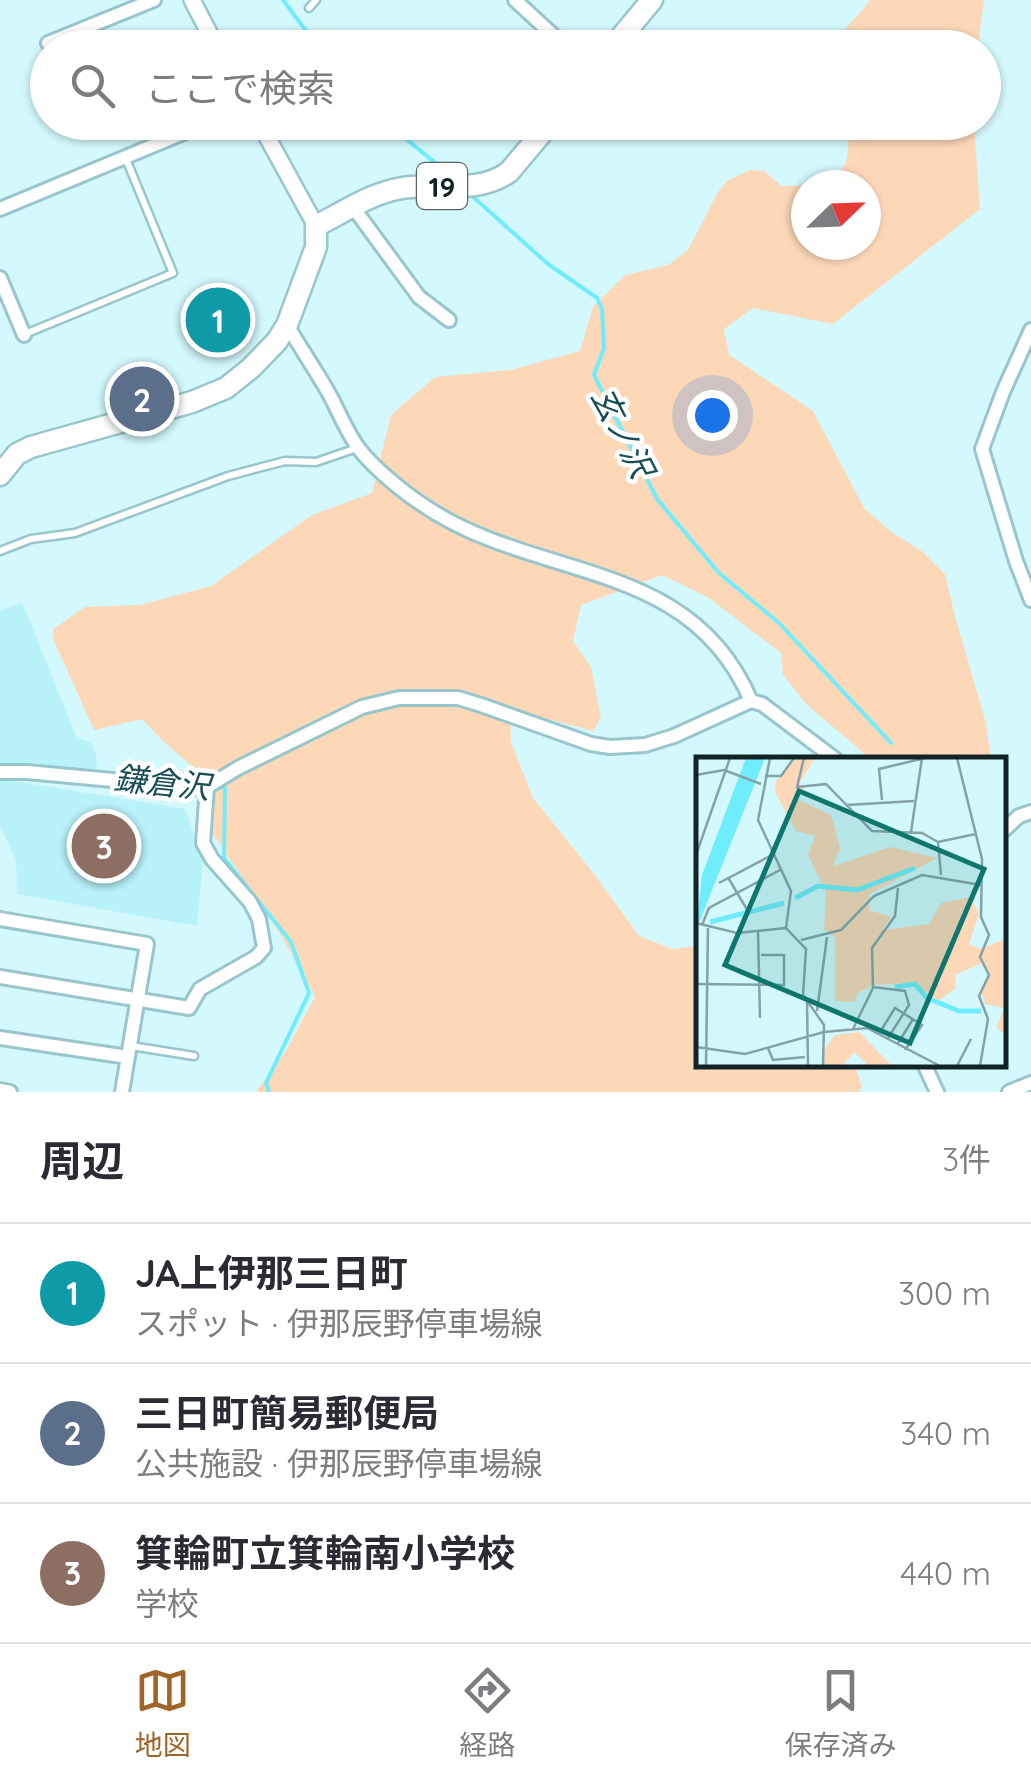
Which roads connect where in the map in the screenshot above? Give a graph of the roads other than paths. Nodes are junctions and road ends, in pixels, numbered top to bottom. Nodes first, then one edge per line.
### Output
1 (154, 0) edge
2 (192, 0) edge
3 (316, 0) edge
4 (515, 0) edge
5 (652, 0) edge
6 (310, 8) dead end
7 (82, 30) edge
8 (208, 30) edge
9 (547, 30) edge
10 (627, 30) edge
11 (168, 140) edge
12 (269, 140) edge
13 (536, 140) edge
14 (126, 158) junction
15 (353, 207) junction
16 (0, 210) edge
17 (316, 226) junction
18 (0, 278) edge
19 (449, 320) dead end
20 (287, 325) junction
21 (1031, 330) edge
22 (24, 335) joint
23 (358, 448) junction
24 (0, 475) edge
25 (0, 551) edge
26 (1031, 600) edge
27 (751, 701) junction
28 (831, 757) edge
29 (0, 772) edge
30 (207, 787) junction
31 (1031, 812) edge
32 (1006, 828) edge
33 (0, 919) edge
34 (0, 977) edge
35 (137, 1000) junction
36 (0, 1038) edge
37 (129, 1052) junction
38 (194, 1056) dead end
39 (925, 1067) edge
40 (1031, 1083) edge
41 (0, 1090) edge
42 (10, 1092) edge
43 (122, 1092) edge
44 (937, 1092) edge
45 (1010, 1092) edge

1 - 7 street
2 - 8 street
3 - 6 lane
4 - 9 street
5 - 10 main road
11 - 14 street
12 - 17 street
13 - 15 main road, 19
14 - 16 street
14 - 22 lane
15 - 17 main road, 19
15 - 19 street
17 - 20 main road
18 - 22 street
20 - 23 street
20 - 24 main road
21 - 26 street
23 - 25 lane
23 - 27 street
27 - 28 street
27 - 30 street
29 - 30 street
30 - 35 street
31 - 32 street
33 - 35 street
34 - 35 street
35 - 37 street
36 - 37 street
37 - 38 lane
37 - 43 street
39 - 44 street
40 - 45 street
41 - 42 street

